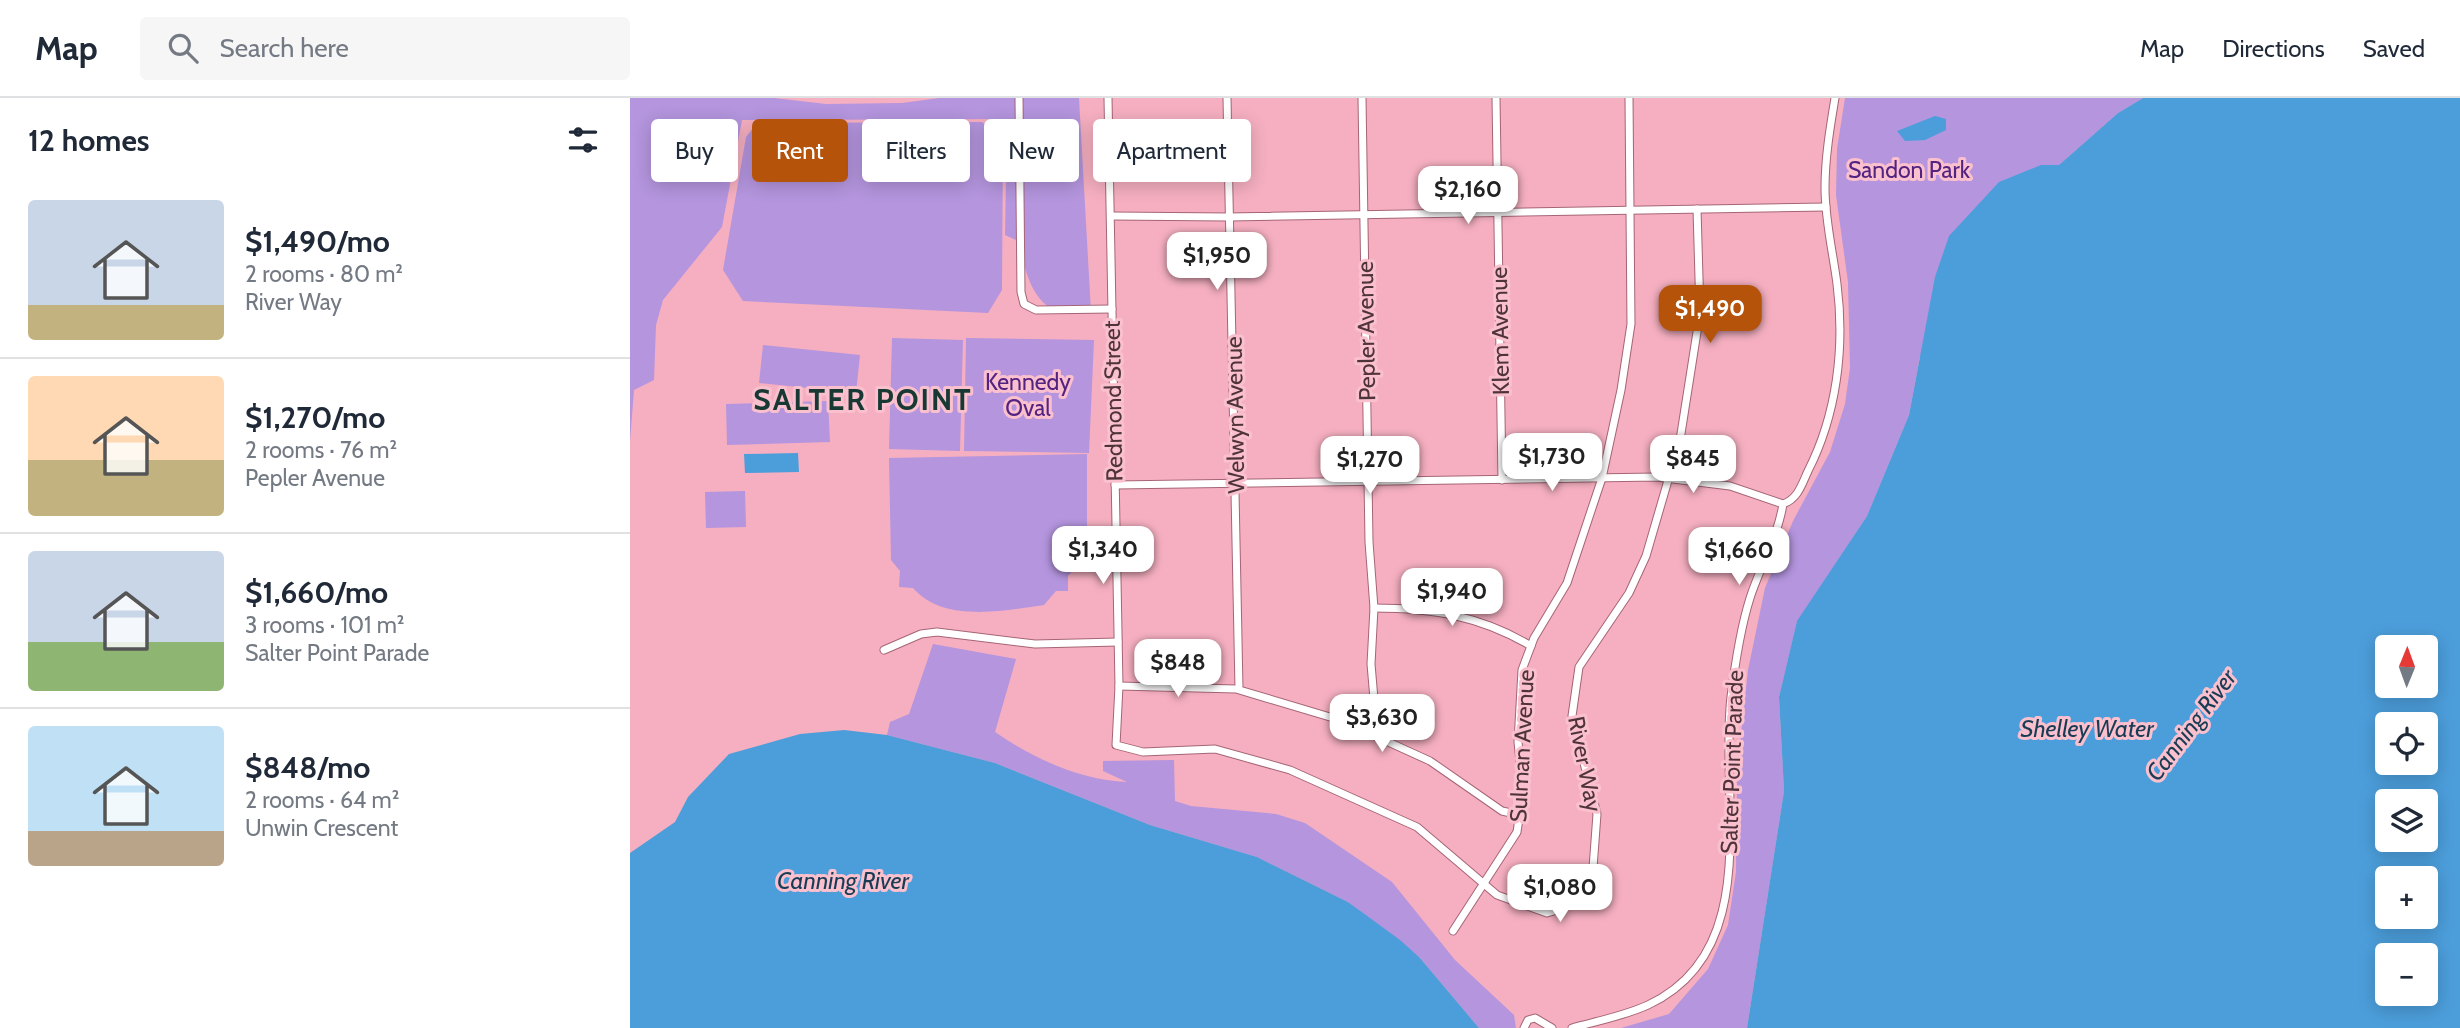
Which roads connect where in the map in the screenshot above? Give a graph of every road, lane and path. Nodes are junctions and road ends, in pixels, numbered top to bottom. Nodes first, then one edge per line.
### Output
1 (1018, 98) edge
2 (1108, 98) edge
3 (1227, 98) edge
4 (1362, 98) edge
5 (1496, 98) edge
6 (1629, 98) edge
7 (1835, 98) edge
8 (1826, 207) junction
9 (1697, 209) junction
10 (1631, 210) junction
11 (1499, 211) junction
12 (1363, 213) junction
13 (1111, 216) junction
14 (1229, 217) junction
15 (1112, 309) junction
16 (1602, 478) junction
17 (1672, 478) junction
18 (1502, 480) junction
19 (1369, 482) junction
20 (1115, 485) junction
21 (1237, 485) junction
22 (1783, 504) junction
23 (1374, 608) junction
24 (1118, 642) junction
25 (1531, 646) junction
26 (884, 650) dead end
27 (1119, 686) junction
28 (1239, 690) junction
29 (1366, 731) junction
30 (1116, 745) joint
31 (1520, 815) junction
32 (1485, 885) junction
33 (1453, 931) dead end
34 (1524, 1028) edge
35 (1552, 1028) edge
36 (1572, 1028) edge

1 - 15 street
2 - 13 street, Redmond Street
3 - 14 street, Welwyn Avenue
4 - 12 street, Pepler Avenue
5 - 11 street, Klem Avenue
6 - 10 street, Sulman Avenue
7 - 8 street, Salter Point Parade
8 - 9 street
8 - 22 street, Salter Point Parade
9 - 10 street
9 - 17 street, River Way
10 - 11 street
10 - 16 street, Sulman Avenue
11 - 12 street
11 - 18 street, Klem Avenue
12 - 14 street
12 - 19 street, Pepler Avenue
13 - 14 street
13 - 15 street, Redmond Street
14 - 21 street, Welwyn Avenue
15 - 20 street, Redmond Street
16 - 17 street
16 - 18 street
16 - 25 street, Sulman Avenue
17 - 22 street
17 - 32 street, River Way
18 - 19 street
19 - 21 street
19 - 23 street, Pepler Avenue
20 - 21 street
20 - 24 street, Redmond Street
21 - 28 street, Welwyn Avenue
22 - 36 street, Salter Point Parade
23 - 25 street
23 - 29 street, Pepler Avenue
24 - 26 street
24 - 27 street, Redmond Street
25 - 31 street, Sulman Avenue
27 - 28 street
27 - 30 street, Redmond Street
28 - 29 street
29 - 31 street
30 - 32 street, River Way
31 - 32 street, Sulman Avenue
32 - 33 street, Sulman Avenue
34 - 35 street

